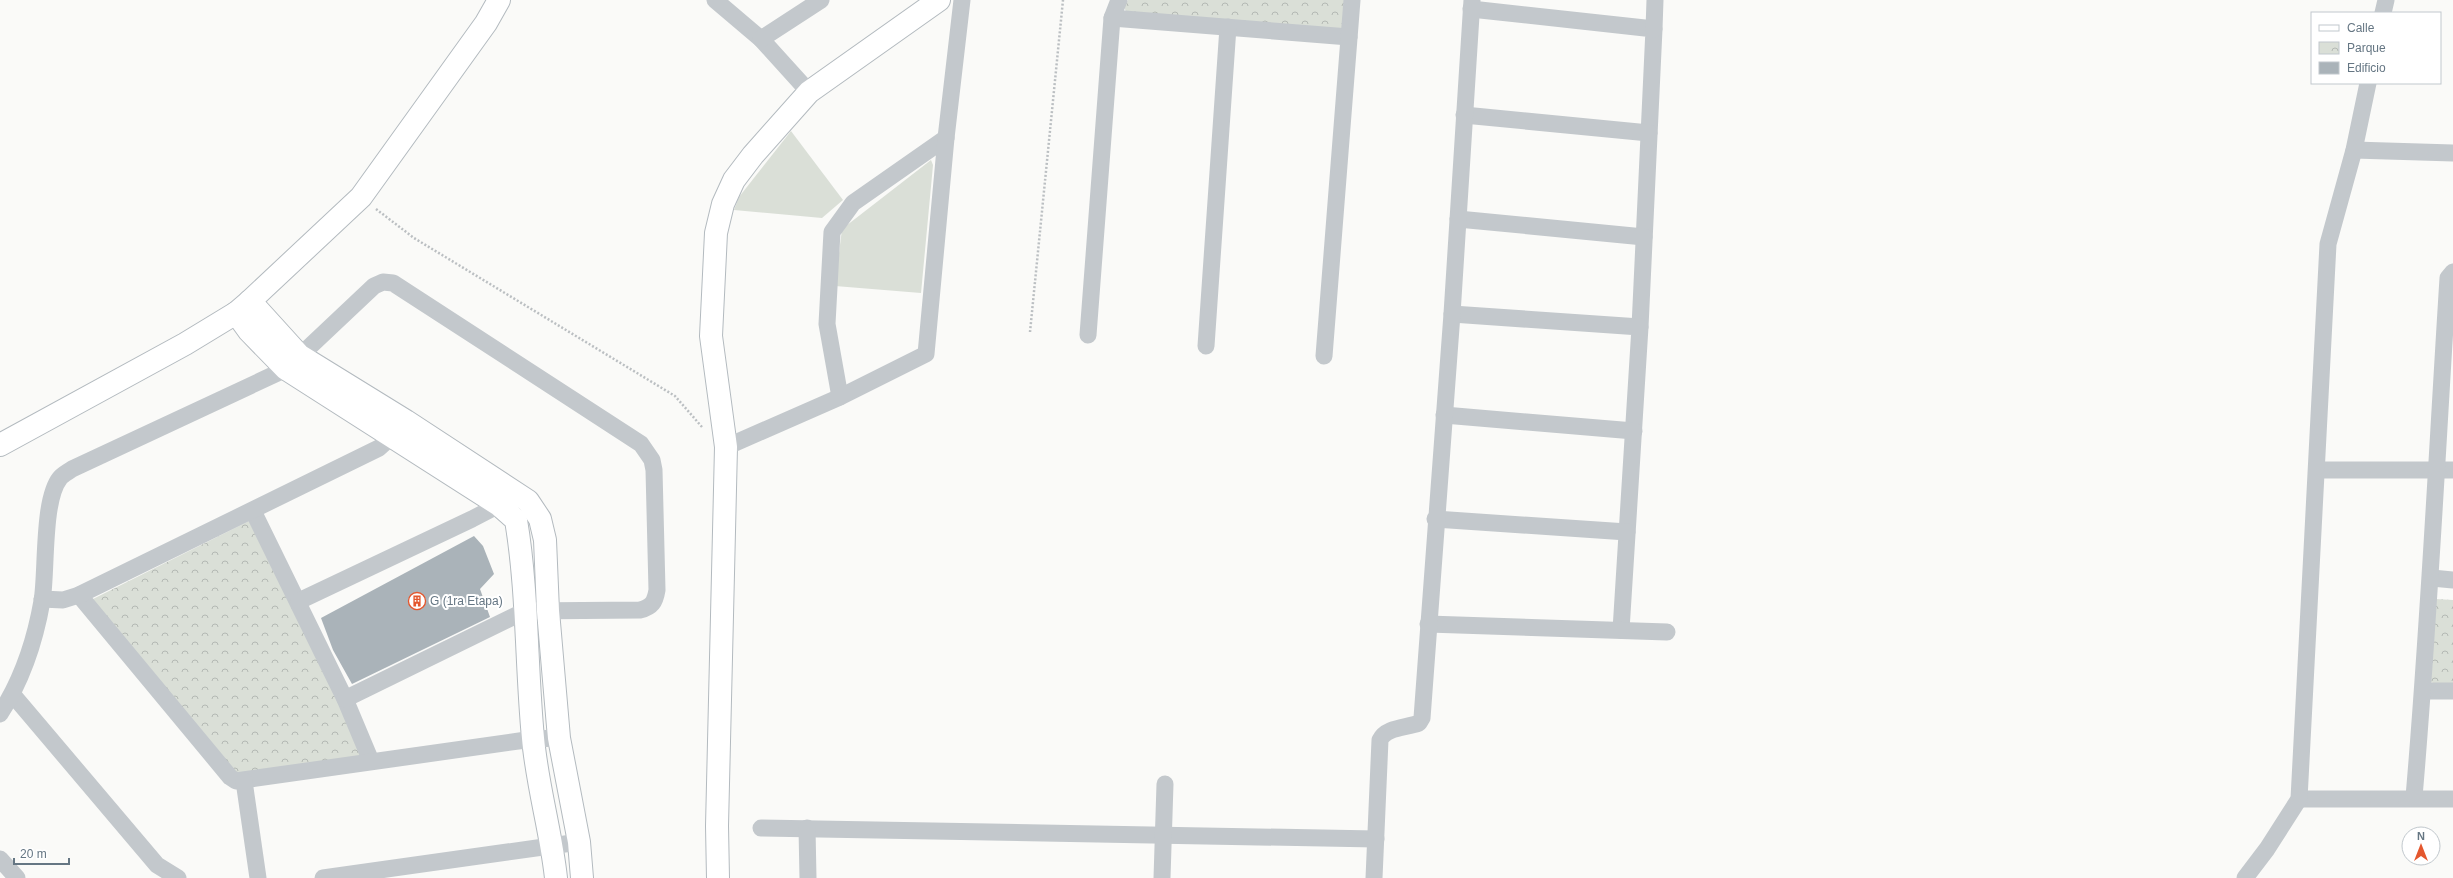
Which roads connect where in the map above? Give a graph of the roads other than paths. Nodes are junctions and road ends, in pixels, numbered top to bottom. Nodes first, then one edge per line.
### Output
1 (499, 0) edge
2 (715, 0) edge
3 (821, 0) edge
4 (938, 0) edge
5 (962, 0) edge
6 (1119, 0) edge
7 (1352, 0) edge
8 (1655, 0) edge
9 (2386, 0) edge
10 (1471, 5) edge
11 (2384, 12) edge
12 (1112, 18) junction
13 (1228, 27) junction
14 (1654, 29) junction
15 (1349, 37) junction
16 (761, 39) junction
17 (2368, 84) edge
18 (809, 92) junction
19 (1464, 115) junction
20 (1649, 134) junction
21 (946, 138) junction
22 (2354, 150) junction
23 (2453, 153) edge
24 (1458, 219) junction
25 (1644, 237) junction
26 (2453, 272) edge
27 (243, 307) junction
28 (1452, 314) junction
29 (1640, 327) junction
30 (1088, 335) dead end
31 (1206, 346) dead end
32 (1324, 356) dead end
33 (292, 362) junction
34 (2448, 362) edge
35 (840, 397) junction
36 (1444, 415) junction
37 (406, 421) junction
38 (1634, 431) junction
39 (392, 438) junction
40 (0, 445) edge
41 (726, 447) junction
42 (2317, 470) junction
43 (2436, 470) junction
44 (2453, 470) edge
45 (504, 497) junction
46 (253, 511) junction
47 (1435, 520) junction
48 (1627, 532) junction
49 (2432, 578) junction
50 (2453, 580) edge
51 (79, 595) junction
52 (42, 599) junction
53 (299, 601) junction
54 (525, 610) junction
55 (548, 610) junction
56 (1428, 624) junction
57 (1621, 630) junction
58 (1667, 632) dead end
59 (2424, 691) junction
60 (2453, 691) edge
61 (13, 695) junction
62 (345, 699) junction
63 (0, 714) edge
64 (558, 738) junction
65 (533, 739) junction
66 (371, 761) junction
67 (244, 781) junction
68 (1165, 784) dead end
69 (2414, 798) junction
70 (2453, 798) edge
71 (2299, 799) junction
72 (761, 828) dead end
73 (807, 828) junction
74 (1164, 836) junction
75 (1376, 839) junction
76 (579, 842) junction
77 (553, 846) junction
78 (0, 859) edge
79 (17, 878) edge
80 (178, 878) edge
81 (258, 878) edge
82 (323, 878) edge
83 (556, 878) edge
84 (582, 878) edge
85 (718, 878) edge
86 (808, 878) edge
87 (1162, 878) edge
88 (1374, 878) edge
89 (2245, 878) edge

1 - 27 street
2 - 16 street
3 - 16 street
4 - 18 street
5 - 21 street
6 - 12 street
7 - 15 street
8 - 14 street
9 - 11 street
10 - 14 street
10 - 19 street
12 - 13 street
12 - 30 street
13 - 15 street
13 - 31 street
14 - 20 street
15 - 32 street
16 - 18 street
17 - 22 street
18 - 41 street
19 - 20 street
19 - 24 street
20 - 25 street
21 - 35 street
21 - 35 street
22 - 23 street
22 - 42 street
24 - 25 street
24 - 28 street
25 - 29 street
26 - 34 street
27 - 33 street
27 - 40 street
28 - 29 street
28 - 36 street
29 - 38 street
33 - 37 street
33 - 39 street
33 - 52 street
33 - 55 street
34 - 43 street
35 - 41 street
36 - 38 street
36 - 47 street
37 - 39 street
37 - 45 street
38 - 48 street
39 - 45 street
39 - 46 street
41 - 85 street
42 - 43 street
42 - 71 street
43 - 44 street
43 - 49 street
45 - 53 street
45 - 54 street
45 - 55 street
46 - 51 street
46 - 53 street
47 - 48 street
47 - 56 street
48 - 57 street
49 - 50 street
49 - 59 street
51 - 52 street
51 - 67 street
52 - 61 street
53 - 62 street
54 - 55 street
54 - 62 street
54 - 65 street
55 - 64 street
56 - 57 street
56 - 75 street
57 - 58 street
59 - 60 street
59 - 69 street
61 - 63 street
61 - 80 street
62 - 66 street
64 - 65 street
64 - 76 street
65 - 66 street
65 - 77 street
66 - 67 street
67 - 81 street
68 - 74 street
69 - 70 street
69 - 71 street
71 - 89 street
72 - 73 street
73 - 74 street
73 - 86 street
74 - 75 street
74 - 87 street
75 - 88 street
76 - 77 street
76 - 84 street
77 - 82 street
77 - 83 street
78 - 79 street

